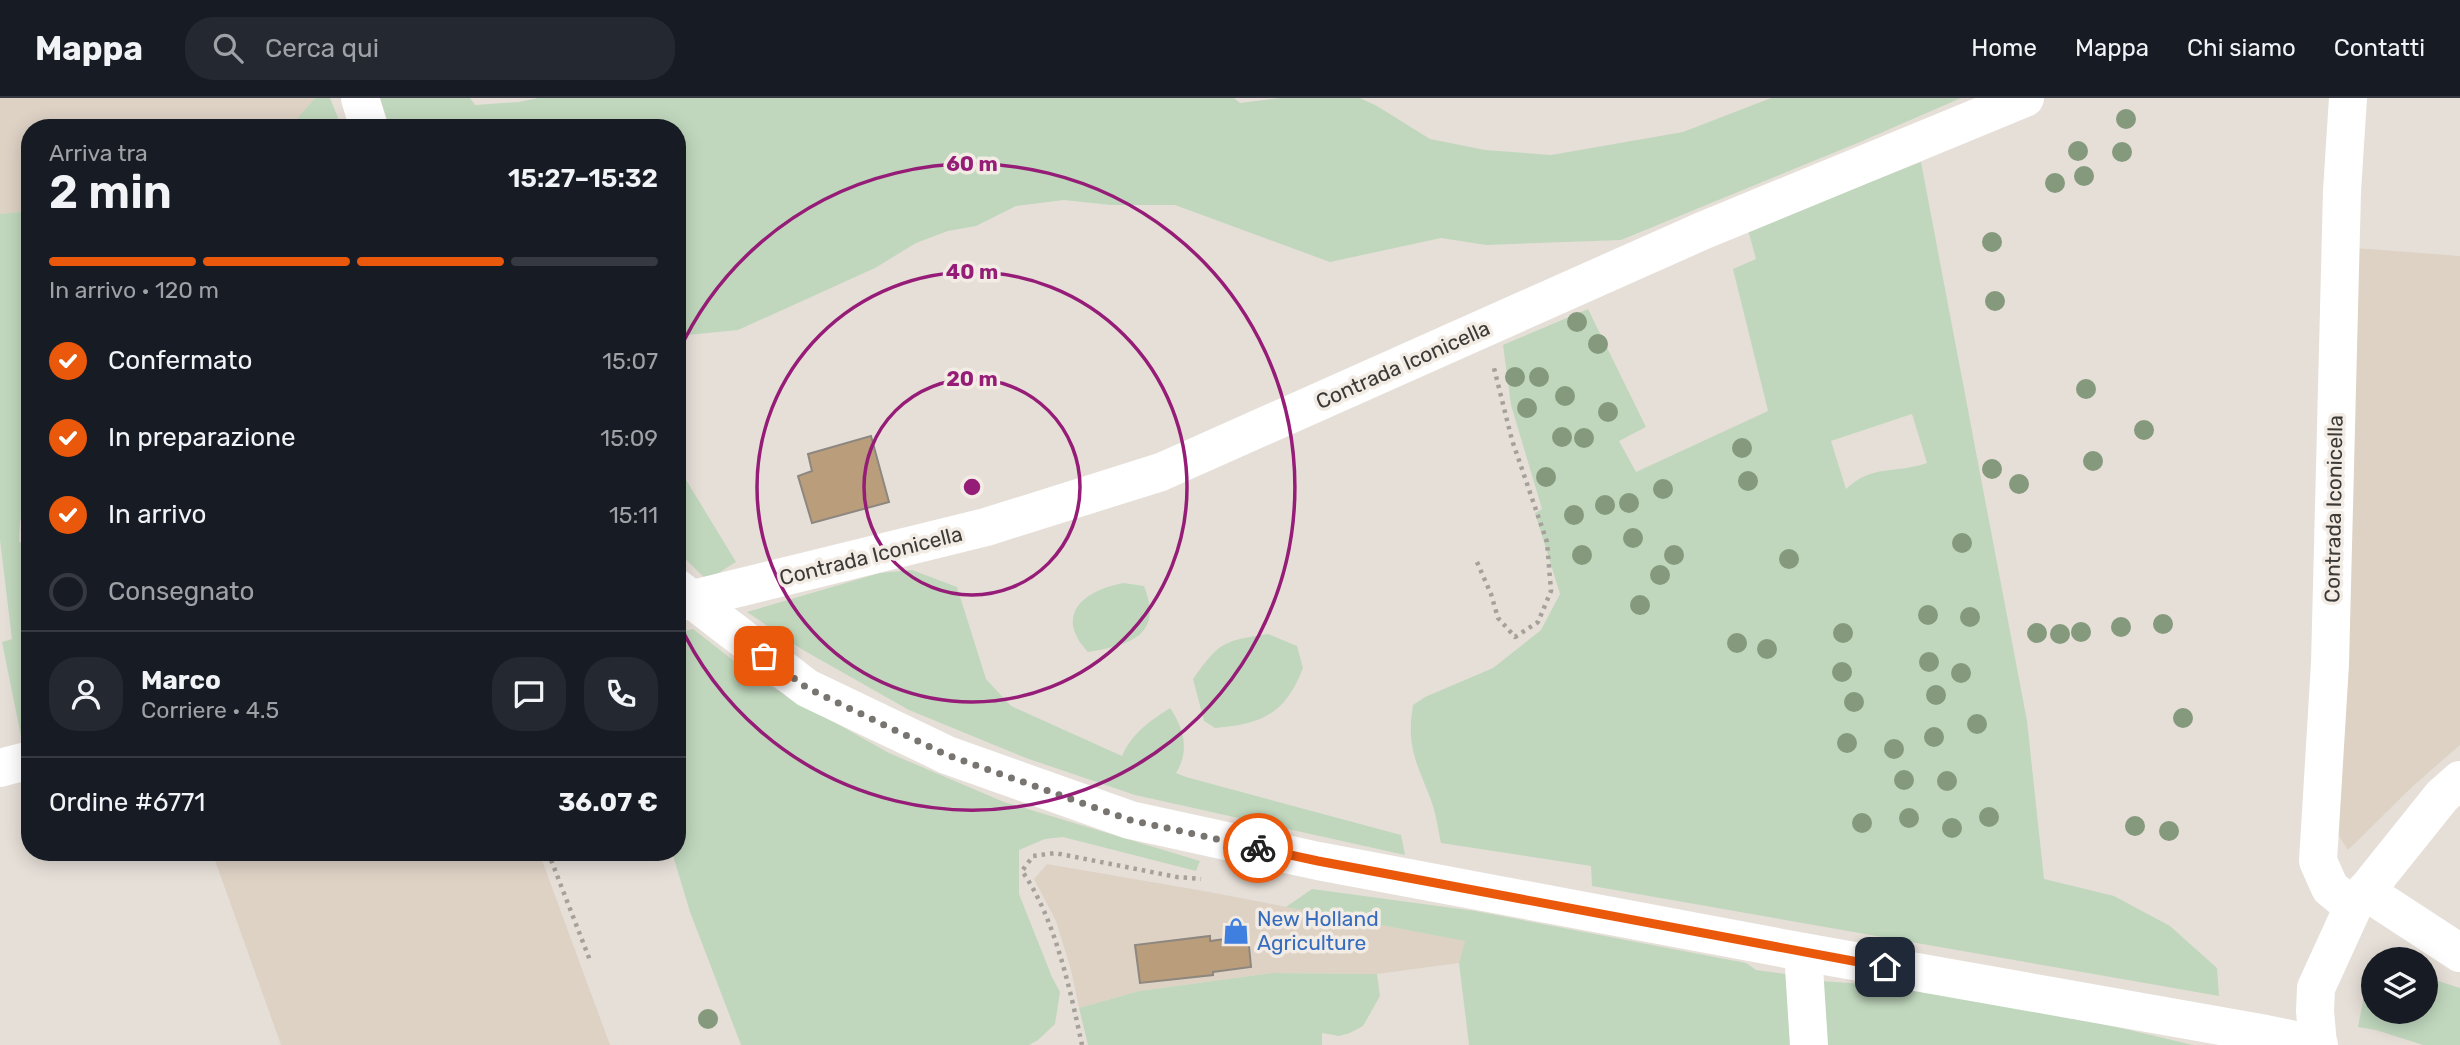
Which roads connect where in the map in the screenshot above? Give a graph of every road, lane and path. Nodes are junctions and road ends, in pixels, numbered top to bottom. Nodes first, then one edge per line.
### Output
1 (359, 98) edge
2 (2025, 98) edge
3 (2348, 98) edge
4 (366, 119) edge
5 (1485, 329) junction
6 (1477, 562) dead end
7 (686, 596) edge
8 (686, 601) edge
9 (21, 762) edge
10 (0, 768) edge
11 (2460, 780) edge
12 (551, 861) edge
13 (1201, 879) dead end
14 (2359, 899) junction
15 (1803, 952) junction
16 (2459, 952) edge
17 (591, 963) dead end
18 (1082, 1045) edge
19 (1809, 1045) edge
20 (2318, 1045) edge

1 - 4 street
2 - 5 street, Contrada Iconicella
3 - 14 street, Contrada Iconicella
5 - 6 path
5 - 8 street, Contrada Iconicella
7 - 15 street
9 - 10 street
11 - 14 street
12 - 17 path
13 - 18 path
14 - 16 street, Contrada Iconicella
14 - 20 street
15 - 19 street
15 - 20 street

